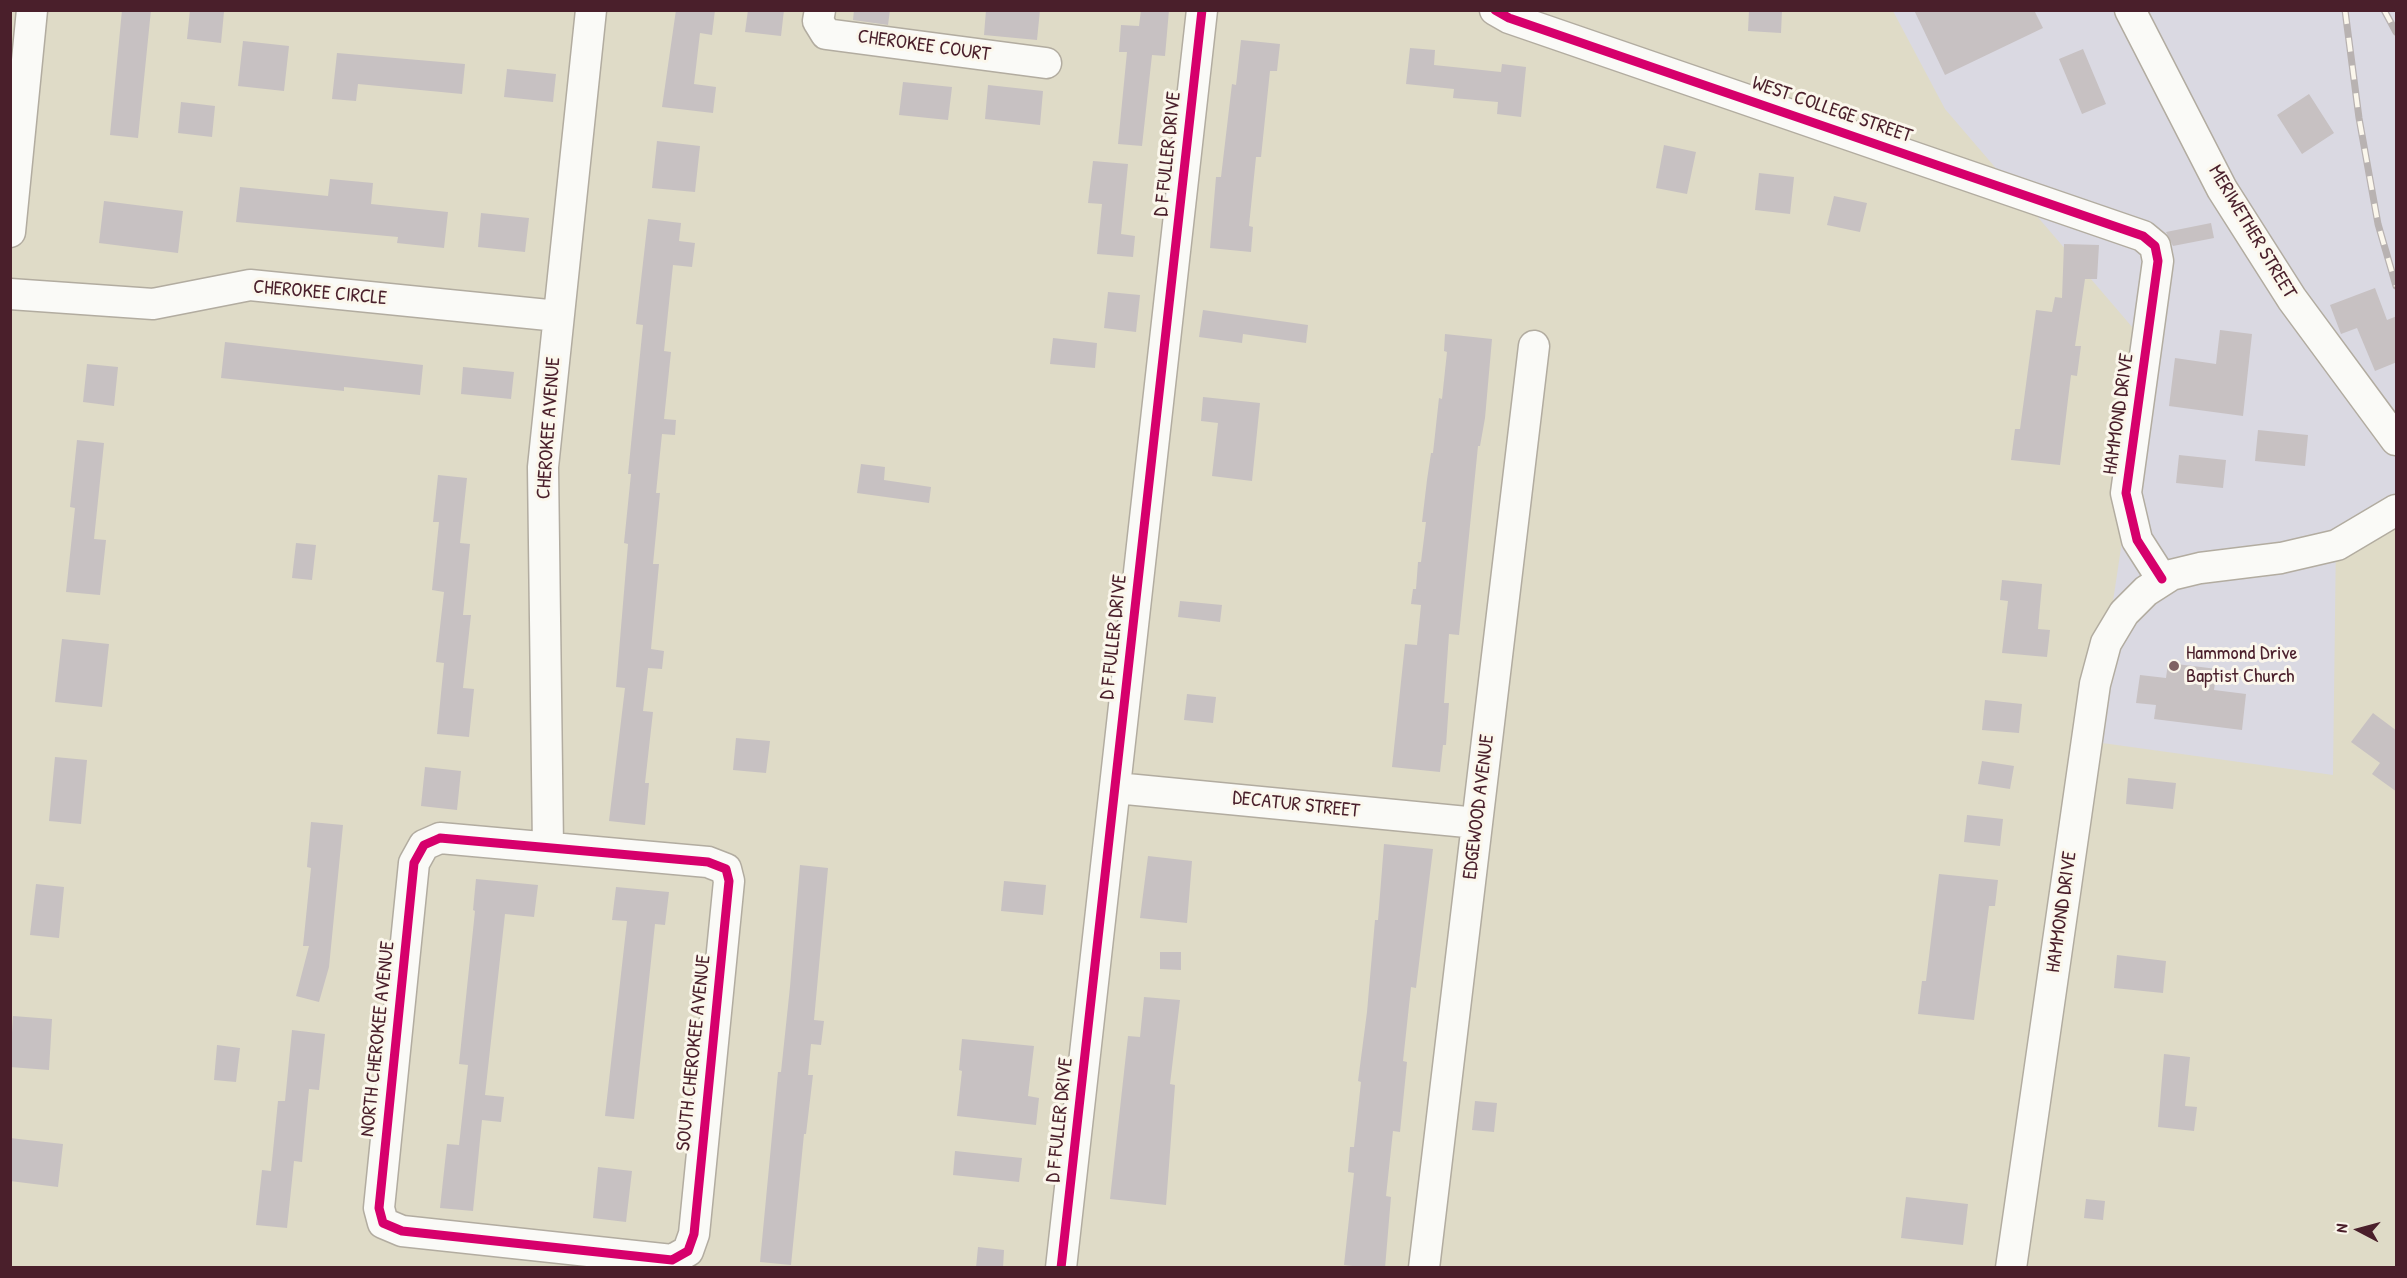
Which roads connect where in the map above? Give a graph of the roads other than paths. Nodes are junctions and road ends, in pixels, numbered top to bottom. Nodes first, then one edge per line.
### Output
1 (33, 10) edge
2 (591, 10) edge
3 (820, 10) edge
4 (1202, 10) edge
5 (2130, 10) edge
6 (1507, 13) edge
7 (1046, 63) dead end
8 (10, 232) edge
9 (2155, 246) joint
10 (10, 294) edge
11 (558, 316) junction
12 (1534, 346) dead end
13 (2397, 440) edge
14 (2397, 510) edge
15 (2162, 579) junction
16 (1116, 788) junction
17 (1477, 823) junction
18 (548, 847) junction
19 (520, 1256) edge
20 (1061, 1268) edge
21 (1424, 1268) edge
22 (2011, 1268) edge

1 - 8 street
2 - 11 street, CHEROKEE AVENUE
3 - 7 street, CHEROKEE COURT
4 - 16 street, D F FULLER DRIVE
5 - 13 street, MERIWETHER STREET
6 - 9 street, WEST COLLEGE STREET
9 - 15 street, HAMMOND DRIVE
10 - 11 street, CHEROKEE CIRCLE
11 - 18 street, CHEROKEE AVENUE
12 - 17 street, EDGEWOOD AVENUE
14 - 15 street, HAMMOND DRIVE
15 - 22 street, HAMMOND DRIVE
16 - 17 street, DECATUR STREET
16 - 20 street, D F FULLER DRIVE
17 - 21 street, EDGEWOOD AVENUE
18 - 19 street, NORTH CHEROKEE AVENUE
18 - 19 street, SOUTH CHEROKEE AVENUE

